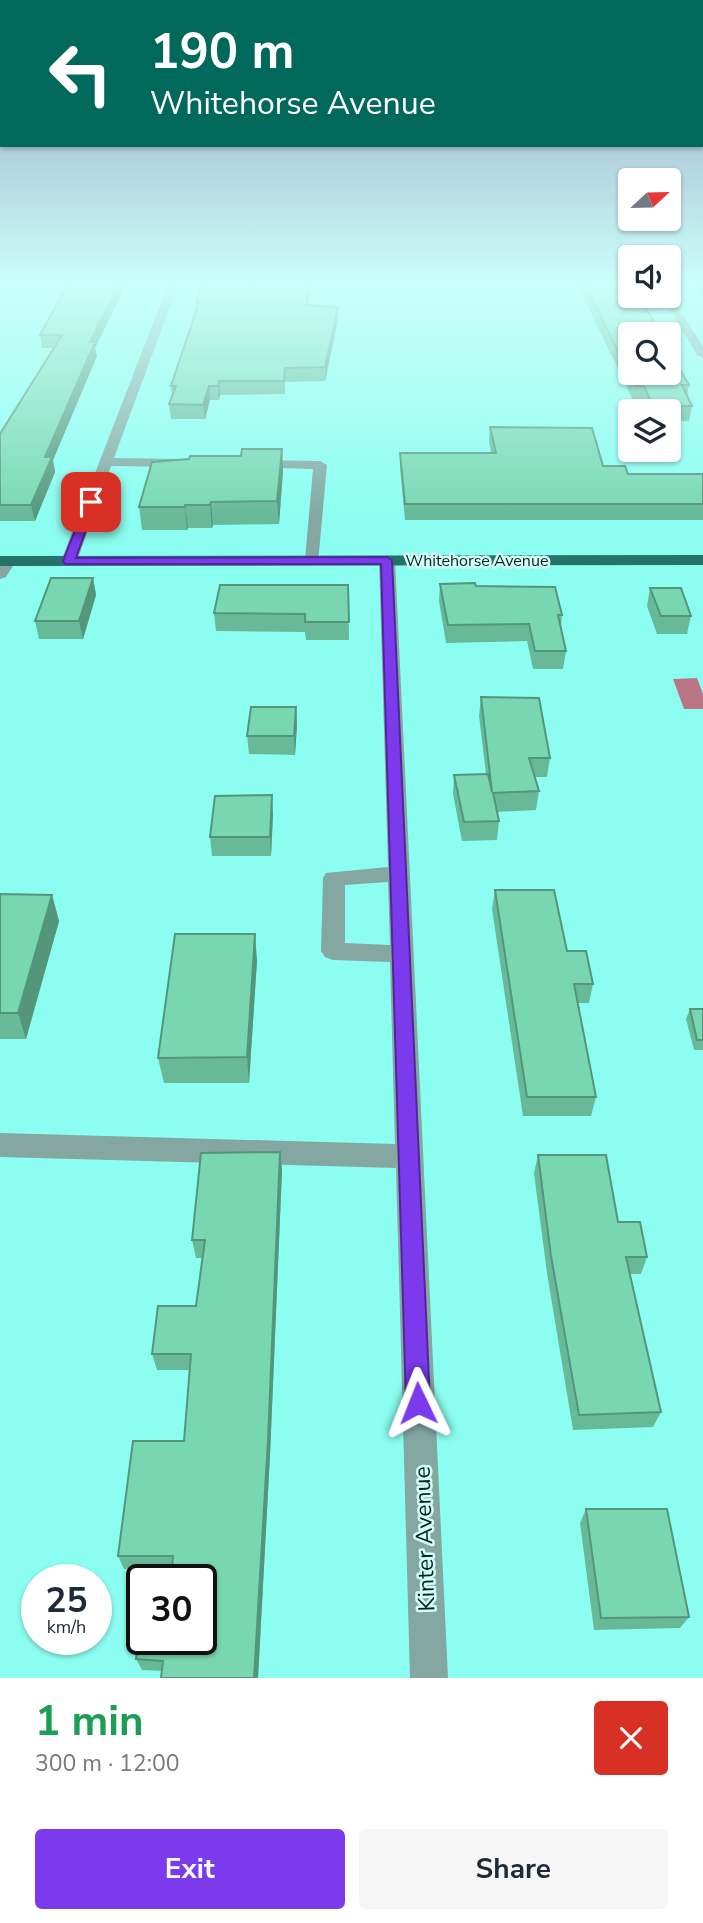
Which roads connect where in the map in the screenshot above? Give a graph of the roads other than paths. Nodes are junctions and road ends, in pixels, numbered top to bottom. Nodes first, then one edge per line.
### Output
1 (144, 360) edge
2 (106, 462) junction
3 (201, 463) edge
4 (240, 464) edge
5 (313, 560) junction
6 (387, 560) junction
7 (703, 560) edge
8 (69, 561) junction
9 (3, 565) edge
10 (398, 874) junction
11 (401, 954) junction
12 (0, 1145) edge
13 (408, 1156) junction
14 (429, 1678) edge

1 - 2 street
2 - 3 street
2 - 8 street
4 - 5 street
5 - 6 main road, Whitehorse Avenue
5 - 8 main road, Whitehorse Avenue
6 - 7 main road, Whitehorse Avenue
6 - 10 street, Kinter Avenue
8 - 9 main road, Whitehorse Avenue
10 - 11 street, Kinter Avenue
10 - 11 street
11 - 13 street, Kinter Avenue
12 - 13 street
13 - 14 street, Kinter Avenue

